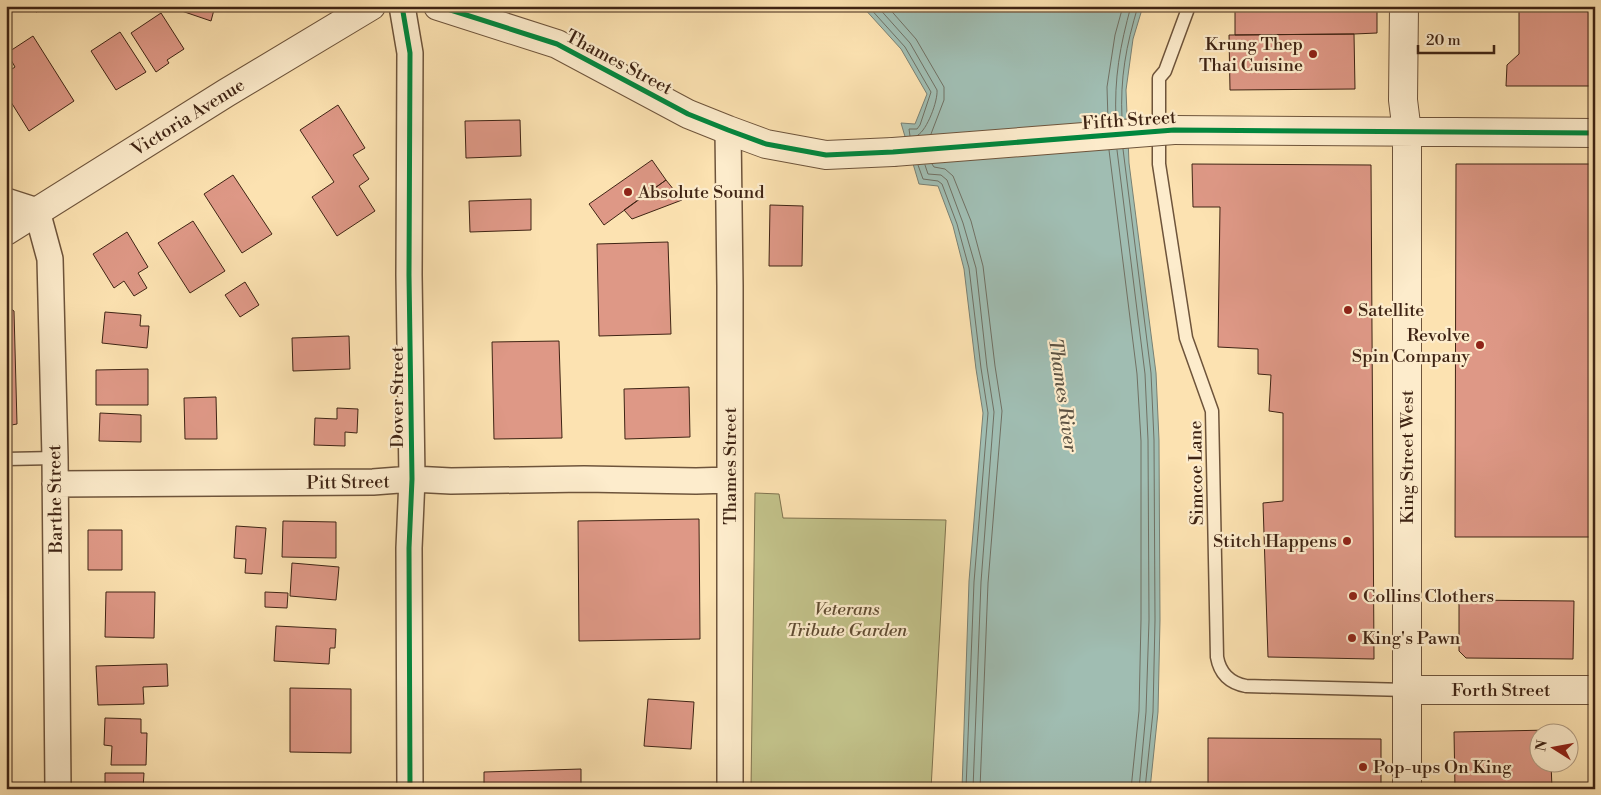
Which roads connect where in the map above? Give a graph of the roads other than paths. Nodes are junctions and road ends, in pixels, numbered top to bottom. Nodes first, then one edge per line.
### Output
1 (371, 6) edge
2 (402, 6) edge
3 (438, 6) edge
4 (1189, 6) edge
5 (1404, 6) edge
6 (728, 130) junction
7 (1407, 132) junction
8 (1595, 133) edge
9 (6, 200) edge
10 (38, 211) junction
11 (6, 231) edge
12 (55, 458) junction
13 (6, 459) edge
14 (412, 479) junction
15 (730, 480) junction
16 (55, 484) junction
17 (1407, 690) junction
18 (1595, 690) edge
19 (58, 789) edge
20 (410, 789) edge
21 (730, 789) edge
22 (1407, 789) edge

1 - 10 street, Victoria Avenue
2 - 14 street, Dover Street
3 - 6 street, Thames Street
4 - 17 lane, Simcoe Lane
5 - 7 street, King Street West
6 - 7 street, Fifth Street, bridge
6 - 15 street, Thames Street
7 - 8 street, Fifth Street
7 - 17 street, King Street West
9 - 10 street
10 - 11 street, Victoria Avenue
10 - 12 street, Barthe Street
12 - 13 lane
12 - 16 street, Barthe Street
14 - 15 street, Pitt Street
14 - 16 street, Pitt Street
14 - 20 street, Dover Street
15 - 21 street, Thames Street
16 - 19 street, Barthe Street
17 - 18 street, Forth Street
17 - 22 street, King Street West

